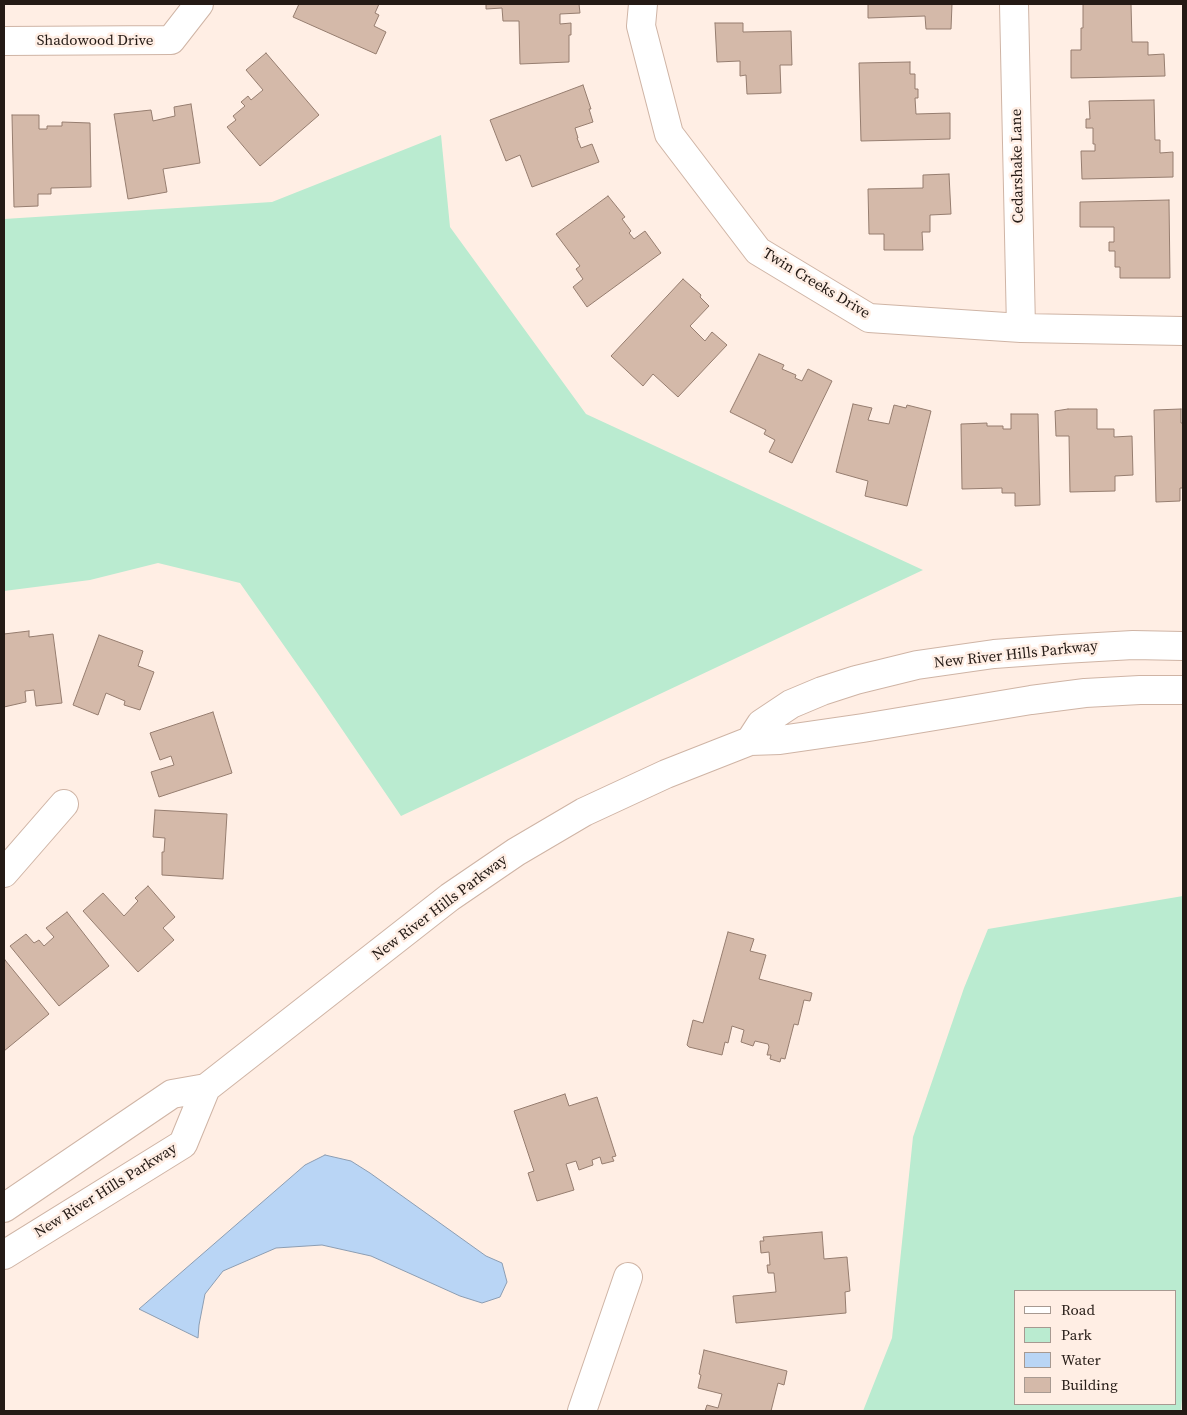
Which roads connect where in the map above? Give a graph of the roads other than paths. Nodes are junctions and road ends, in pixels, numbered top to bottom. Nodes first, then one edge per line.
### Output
1 (199, 4) edge
2 (643, 4) edge
3 (1014, 4) edge
4 (4, 41) edge
5 (1021, 328) junction
6 (1183, 331) edge
7 (1183, 646) edge
8 (1183, 690) edge
9 (750, 741) junction
10 (64, 804) dead end
11 (4, 873) edge
12 (206, 1088) junction
13 (4, 1208) edge
14 (4, 1255) edge
15 (628, 1277) dead end
16 (582, 1411) edge

1 - 4 street, Shadowood Drive
2 - 5 street, Twin Creeks Drive
3 - 5 street, Cedarshake Lane
5 - 6 street, Twin Creeks Drive
7 - 9 street, New River Hills Parkway
8 - 9 street, New River Hills Parkway
9 - 12 street, New River Hills Parkway
10 - 11 street
12 - 13 street, New River Hills Parkway
12 - 14 street, New River Hills Parkway
15 - 16 street

